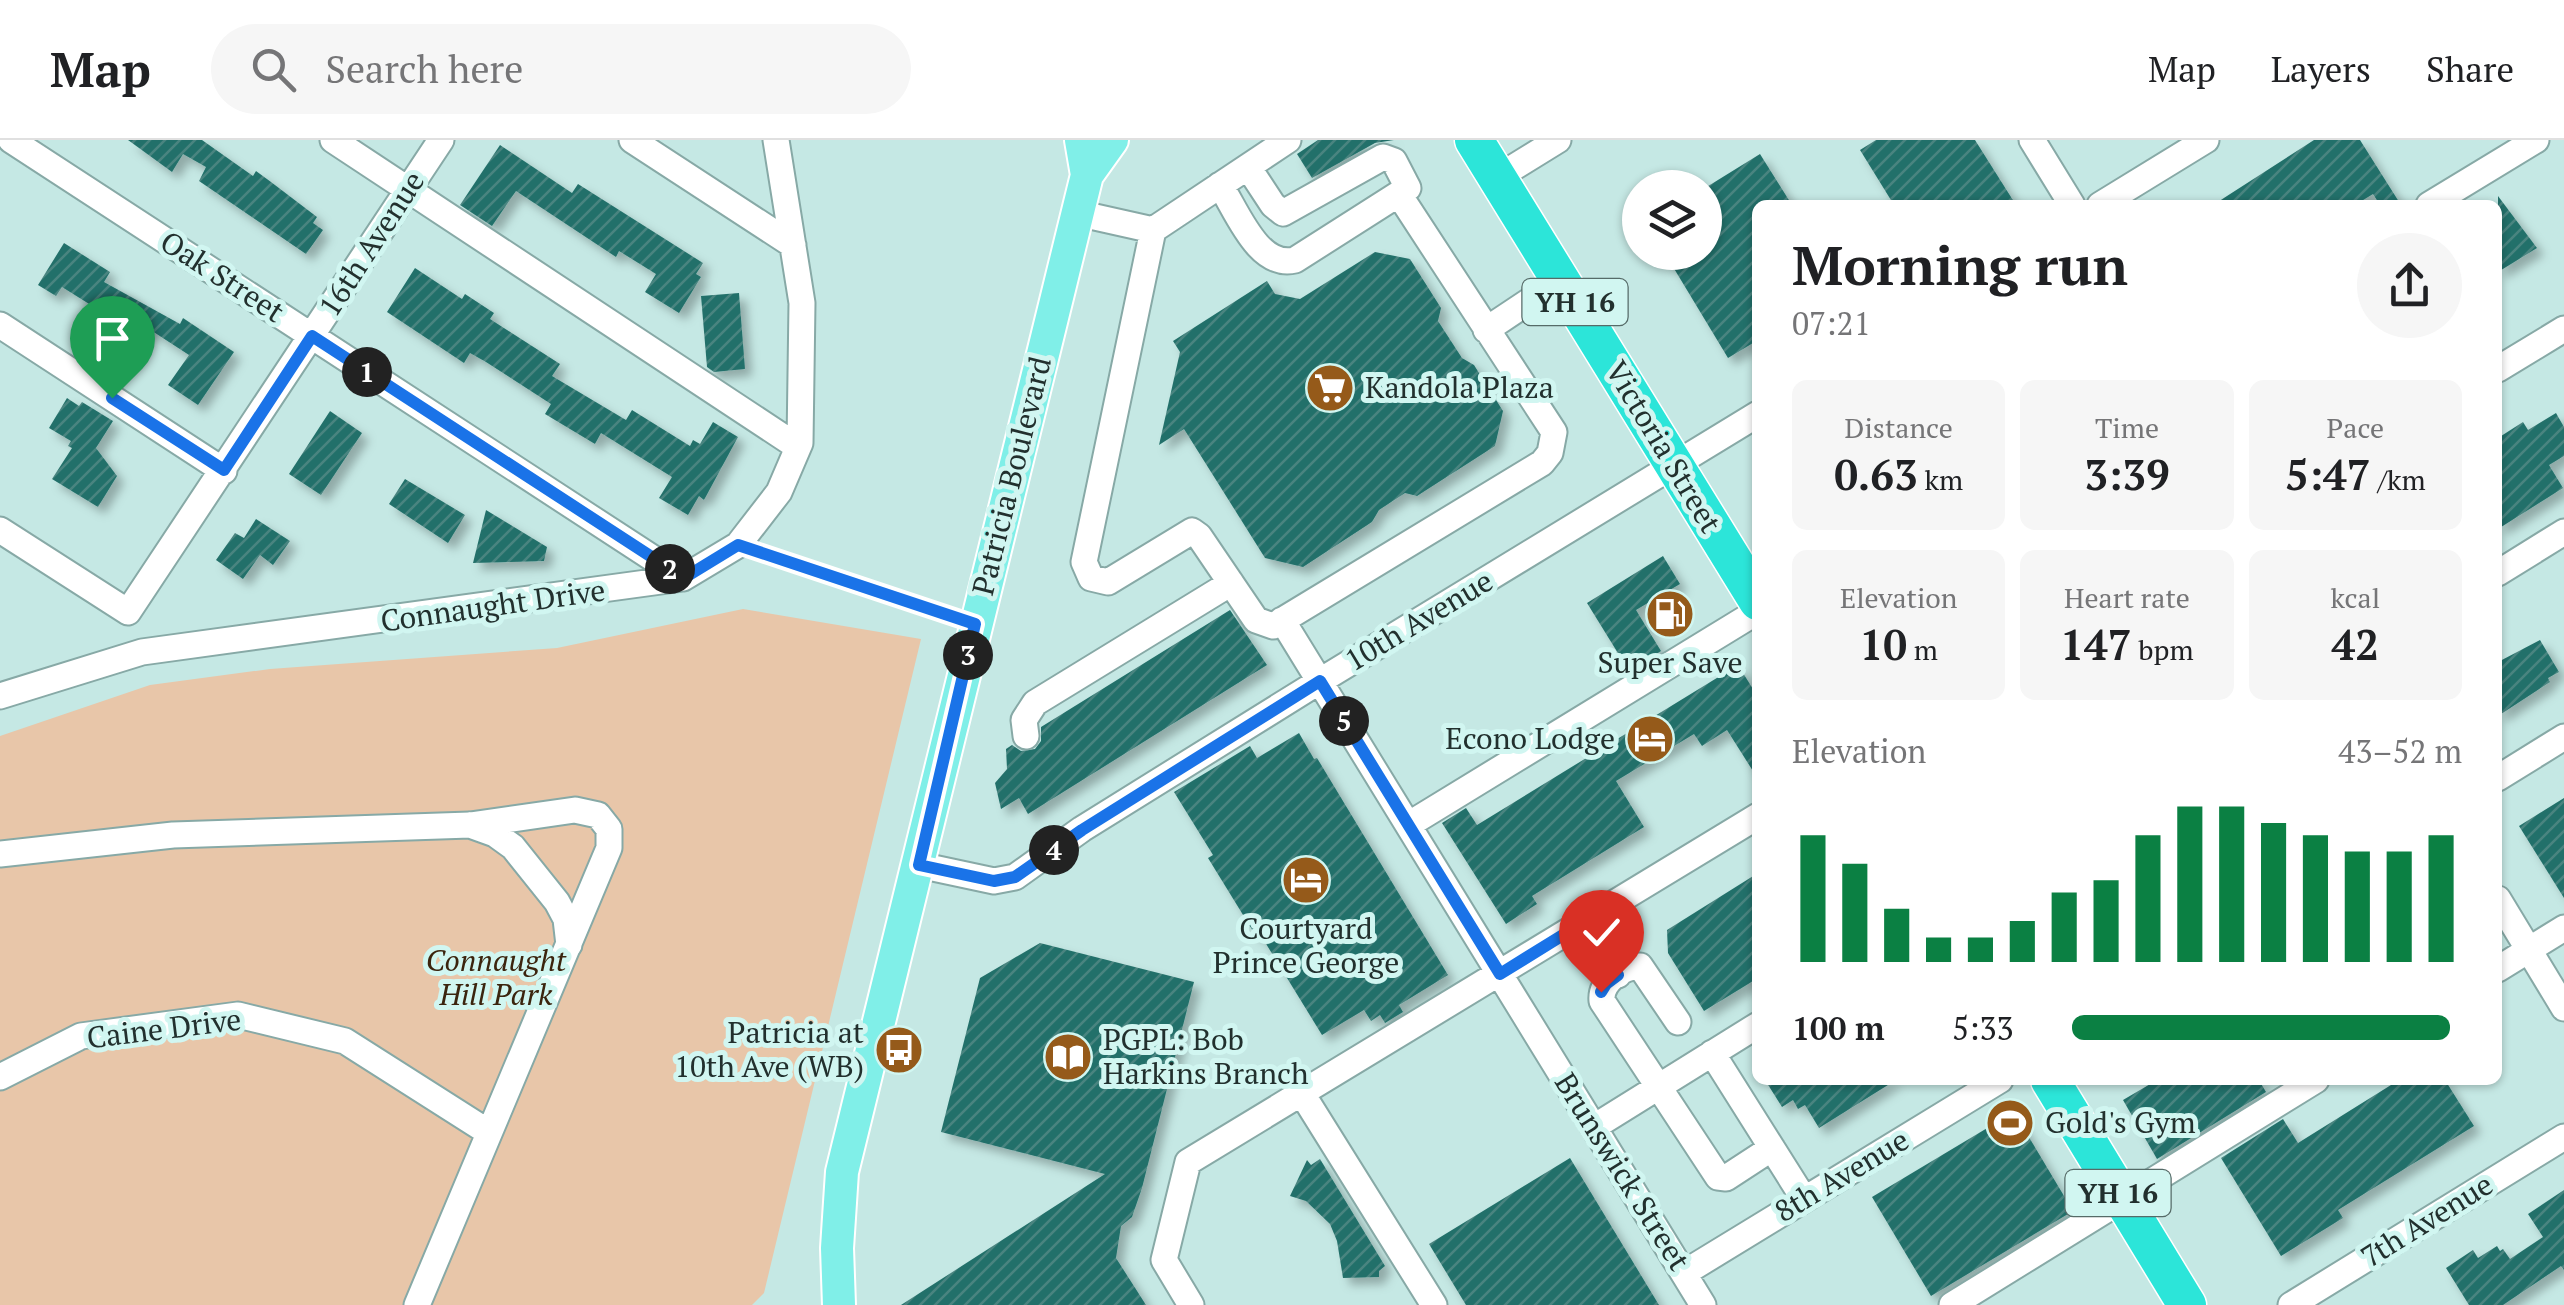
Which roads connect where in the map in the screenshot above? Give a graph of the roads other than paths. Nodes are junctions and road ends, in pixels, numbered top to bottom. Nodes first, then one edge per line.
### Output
1 (12, 140) edge
2 (333, 140) edge
3 (441, 140) edge
4 (632, 140) edge
5 (776, 140) edge
6 (1081, 140) edge
7 (1112, 140) edge
8 (1288, 140) edge
9 (1474, 140) edge
10 (1558, 140) edge
11 (2032, 140) edge
12 (2206, 140) edge
13 (2536, 140) edge
14 (1248, 167) junction
15 (1087, 175) junction
16 (1498, 177) junction
17 (1220, 185) junction
18 (408, 188) junction
19 (1400, 196) junction
20 (2069, 200) edge
21 (2108, 200) edge
22 (2437, 200) edge
23 (1077, 212) junction
24 (1153, 230) junction
25 (792, 245) junction
26 (1561, 280) junction
27 (0, 325) edge
28 (2564, 329) edge
29 (1486, 330) junction
30 (312, 336) junction
31 (2502, 367) edge
32 (1752, 418) edge
33 (798, 446) junction
34 (1674, 465) junction
35 (224, 470) junction
36 (0, 530) edge
37 (2564, 532) edge
38 (2502, 571) edge
39 (684, 578) junction
40 (1231, 583) junction
41 (1752, 591) edge
42 (128, 612) junction
43 (1752, 615) edge
44 (1282, 620) junction
45 (142, 652) junction
46 (1320, 681) junction
47 (0, 696) edge
48 (1026, 736) dead end
49 (2564, 737) edge
50 (2502, 776) edge
51 (1752, 820) edge
52 (470, 825) junction
53 (1408, 825) junction
54 (0, 854) edge
55 (919, 865) junction
56 (2502, 906) edge
57 (1584, 922) junction
58 (2564, 928) edge
59 (569, 945) junction
60 (2528, 950) junction
61 (2502, 966) edge
62 (1500, 974) junction
63 (1618, 975) junction
64 (2564, 1008) edge
65 (1678, 1022) dead end
66 (1752, 1029) edge
67 (1712, 1053) junction
68 (0, 1077) edge
69 (1992, 1085) edge
70 (2053, 1085) edge
71 (2308, 1085) edge
72 (1659, 1086) junction
73 (1301, 1092) junction
74 (1594, 1127) junction
75 (488, 1132) junction
76 (2564, 1137) edge
77 (1772, 1148) junction
78 (1804, 1199) junction
79 (2122, 1199) junction
80 (1684, 1273) junction
81 (417, 1305) edge
82 (839, 1305) edge
83 (1191, 1305) edge
84 (1434, 1305) edge
85 (1703, 1305) edge
86 (1952, 1305) edge
87 (2186, 1305) edge
88 (2290, 1305) edge

1 - 30 street, Oak Street
2 - 18 street
3 - 18 street, 16th Avenue
4 - 25 street
5 - 25 street, Connaught Drive
6 - 15 main road, Patricia Boulevard
7 - 15 main road, Patricia Boulevard
8 - 14 street
9 - 16 highway, Victoria Street / YH 16
10 - 16 street
11 - 20 street
12 - 21 street
13 - 22 street
14 - 17 street
14 - 19 street
15 - 23 main road, Patricia Boulevard
16 - 26 highway, Victoria Street / YH 16
17 - 19 street
17 - 24 street
18 - 30 street, 16th Avenue
18 - 33 street
19 - 29 street
23 - 24 street
23 - 55 main road, Patricia Boulevard
24 - 40 street
25 - 33 street, Connaught Drive
26 - 29 street
26 - 34 highway, Victoria Street / YH 16
27 - 35 street
28 - 31 street
29 - 44 street
30 - 35 street, 16th Avenue
30 - 39 street, Oak Street
32 - 34 street, 10th Avenue
33 - 39 street, Connaught Drive
34 - 41 highway, Victoria Street / YH 16
34 - 46 street, 10th Avenue
35 - 42 street, 16th Avenue
36 - 42 street
37 - 38 street
39 - 45 street, Connaught Drive
40 - 44 street
40 - 48 street
42 - 45 street
43 - 53 street
44 - 46 street, Brunswick Street
45 - 47 street, Connaught Drive
46 - 53 street, Brunswick Street
46 - 55 street, 10th Avenue
49 - 50 street
51 - 57 street
52 - 54 street
52 - 59 street
52 - 59 street
53 - 62 street, Brunswick Street
55 - 82 main road, Patricia Boulevard
56 - 60 street
57 - 62 street
57 - 63 street
58 - 60 street
59 - 75 street
60 - 61 street
60 - 64 street
62 - 73 street
62 - 74 street, Brunswick Street
63 - 65 street
63 - 72 street
66 - 67 street
67 - 72 street
67 - 77 street
68 - 75 street, Caine Drive
69 - 78 street, 8th Avenue
70 - 79 highway, YH 16
71 - 79 street
72 - 74 street
72 - 77 street
73 - 83 street
73 - 84 street
74 - 80 street, Brunswick Street
75 - 81 street
76 - 88 street, 7th Avenue
77 - 78 street
78 - 80 street, 8th Avenue
79 - 86 street
79 - 87 highway, YH 16
80 - 85 street, Brunswick Street

